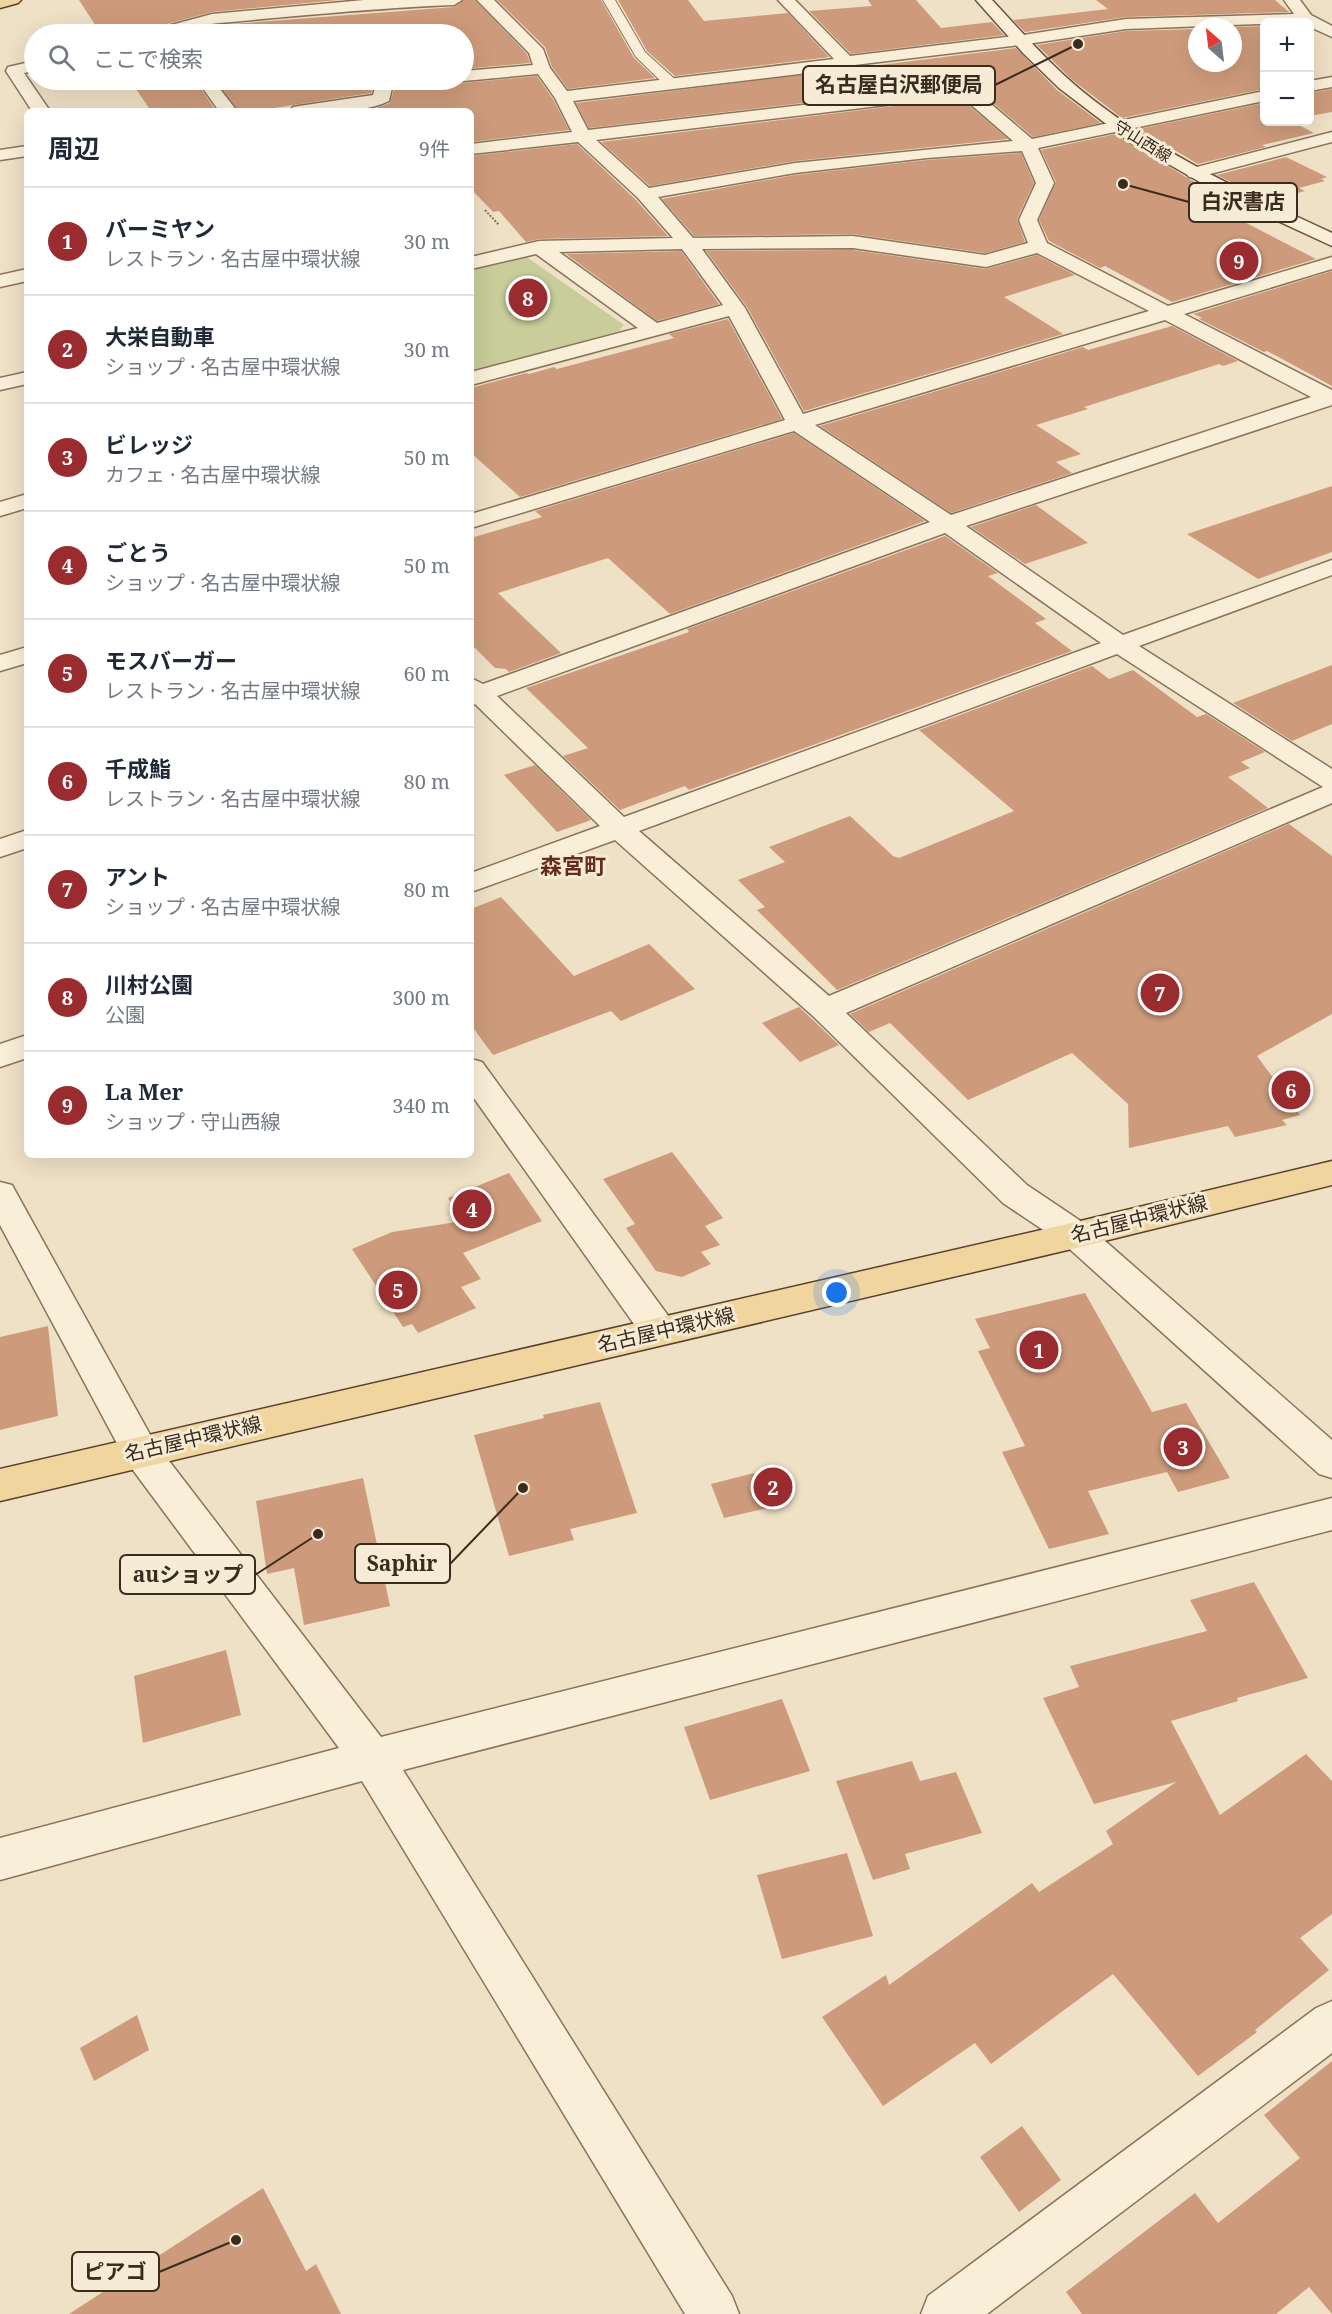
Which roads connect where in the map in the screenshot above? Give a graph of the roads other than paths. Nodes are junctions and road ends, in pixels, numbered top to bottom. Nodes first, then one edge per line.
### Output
1 (13, 0) edge
2 (454, 0) edge
3 (485, 0) edge
4 (609, 0) edge
5 (786, 0) edge
6 (984, 0) edge
7 (1292, 0) edge
8 (368, 2) edge
9 (0, 3) edge
10 (1305, 18) edge
11 (1260, 20) edge
12 (1314, 23) edge
13 (197, 24) edge
14 (1332, 32) edge
15 (1020, 39) junction
16 (919, 52) junction
17 (846, 60) junction
18 (934, 65) dead end
19 (24, 66) edge
20 (7, 67) edge
21 (542, 69) junction
22 (474, 75) edge
23 (950, 78) dead end
24 (1332, 82) edge
25 (24, 84) edge
26 (673, 85) junction
27 (1314, 85) edge
28 (24, 88) edge
29 (9, 90) dead end
30 (29, 90) edge
31 (212, 90) edge
32 (383, 90) edge
33 (965, 91) junction
34 (563, 97) junction
35 (1260, 97) edge
36 (39, 108) edge
37 (226, 108) edge
38 (320, 108) edge
39 (1118, 126) junction
40 (583, 137) junction
41 (1332, 137) edge
42 (1028, 146) junction
43 (474, 149) edge
44 (24, 151) edge
45 (0, 155) edge
46 (1195, 173) junction
47 (645, 194) junction
48 (1332, 240) edge
49 (688, 244) junction
50 (1040, 246) junction
51 (539, 247) junction
52 (474, 262) edge
53 (1332, 263) edge
54 (24, 275) edge
55 (0, 281) edge
56 (735, 308) junction
57 (1166, 313) junction
58 (653, 329) junction
59 (474, 378) edge
60 (24, 379) edge
61 (0, 384) edge
62 (1330, 399) edge
63 (797, 423) junction
64 (24, 502) edge
65 (0, 508) edge
66 (474, 520) edge
67 (948, 524) junction
68 (1332, 567) edge
69 (1120, 645) junction
70 (24, 656) edge
71 (0, 663) edge
72 (474, 692) edge
73 (1332, 781) edge
74 (1332, 793) edge
75 (620, 829) junction
76 (24, 840) edge
77 (0, 848) edge
78 (474, 882) edge
79 (825, 1010) junction
80 (24, 1047) edge
81 (0, 1056) edge
82 (474, 1074) edge
83 (1332, 1173) edge
84 (0, 1194) edge
85 (1076, 1235) junction
86 (659, 1331) junction
87 (140, 1451) junction
88 (1332, 1463) edge
89 (0, 1485) edge
90 (1332, 1514) edge
91 (372, 1760) junction
92 (0, 1859) edge
93 (1332, 2024) edge
94 (714, 2314) edge
95 (946, 2314) edge

1 - 9 main road
2 - 8 street
3 - 21 street
4 - 26 lane
5 - 17 street
6 - 15 street, 守山西線
7 - 10 street
8 - 13 street
11 - 15 street
12 - 14 street
15 - 16 street
15 - 39 street, 守山西線
16 - 17 street
16 - 18 street
17 - 26 street
19 - 20 street
20 - 25 street
21 - 22 street
21 - 34 street
23 - 33 street
24 - 27 street
26 - 34 street
28 - 29 street
30 - 36 street
31 - 37 street
32 - 38 street
33 - 40 street
33 - 42 street
34 - 40 street
35 - 39 street
39 - 42 street
39 - 46 street, 守山西線
40 - 43 street
40 - 47 street
41 - 46 street
42 - 47 street
42 - 50 street
44 - 45 street
46 - 48 street, 守山西線
47 - 49 street
49 - 50 street
49 - 51 street
49 - 56 street
50 - 57 street
51 - 52 street
51 - 58 street
53 - 57 street
54 - 55 street
56 - 58 street
56 - 63 street
57 - 62 street
57 - 63 street
58 - 59 street
60 - 61 street
62 - 67 street
63 - 66 street
63 - 67 street
64 - 65 street
67 - 69 street
67 - 72 street
68 - 69 street
69 - 73 street
69 - 75 street
70 - 71 street
72 - 75 street
74 - 79 street
75 - 78 street
75 - 79 street
76 - 77 street
79 - 85 street
80 - 81 street
82 - 86 street
83 - 85 main road, 名古屋中環状線
84 - 87 street
85 - 86 main road, 名古屋中環状線
85 - 88 street
86 - 87 main road, 名古屋中環状線
87 - 89 main road, 名古屋中環状線
87 - 91 street
90 - 91 street
91 - 92 street
91 - 94 street
93 - 95 street

